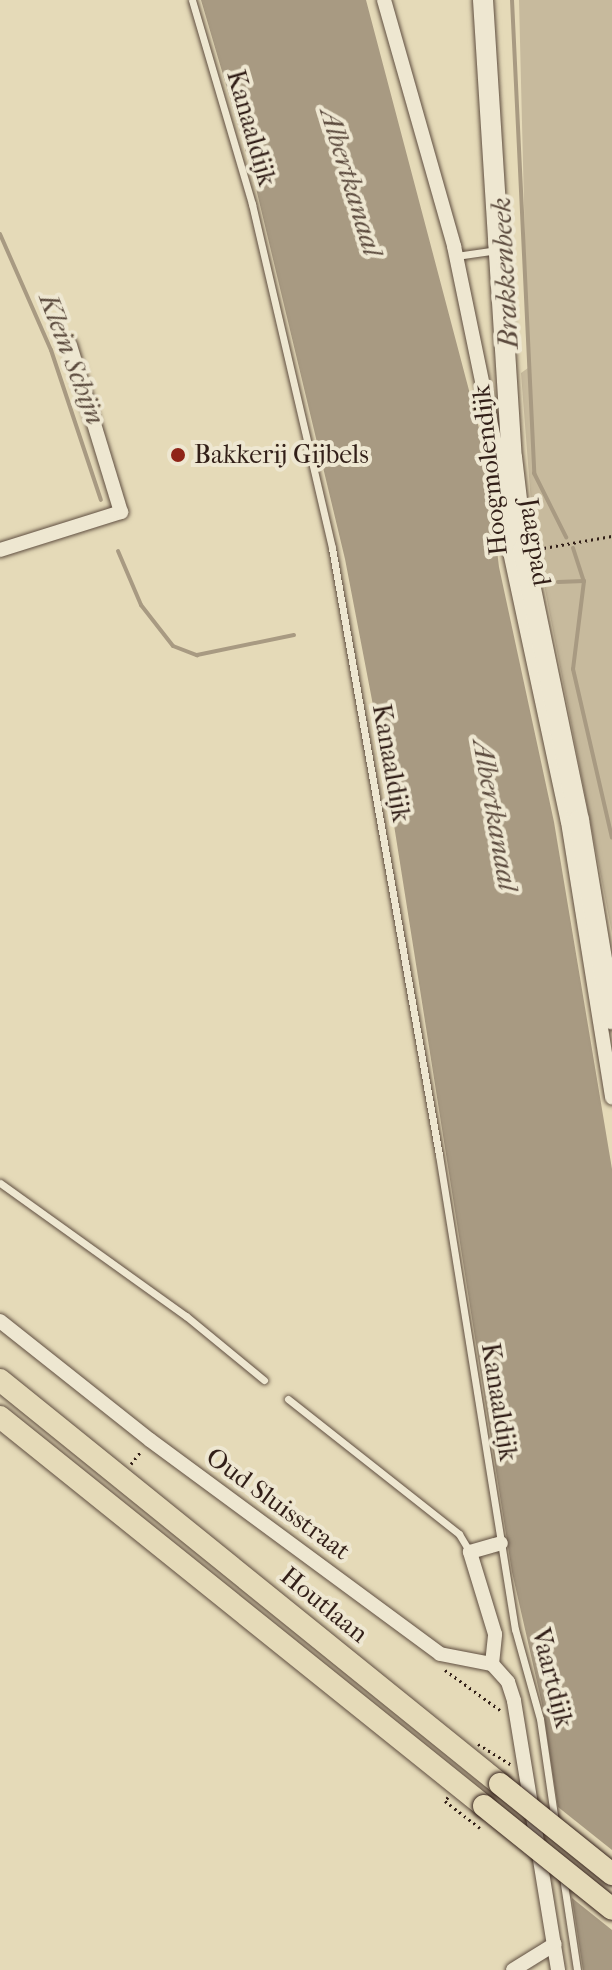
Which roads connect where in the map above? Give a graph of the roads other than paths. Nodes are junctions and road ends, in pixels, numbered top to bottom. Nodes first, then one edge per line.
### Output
1 (192, 0) edge
2 (384, 0) edge
3 (483, 0) edge
4 (499, 250) junction
5 (456, 256) junction
6 (70, 345) dead end
7 (0, 550) edge
8 (612, 1019) edge
9 (612, 1098) edge
10 (0, 1183) edge
11 (0, 1321) edge
12 (0, 1380) edge
13 (264, 1380) dead end
14 (288, 1399) dead end
15 (0, 1417) edge
16 (501, 1543) junction
17 (470, 1552) junction
18 (492, 1664) junction
19 (612, 1874) edge
20 (612, 1909) edge
21 (555, 1944) junction
22 (513, 1970) edge
23 (558, 1970) edge
24 (577, 1970) edge

1 - 16 lane, Kanaaldijk
2 - 5 street, Jaagpad
3 - 4 street, Hoogmolendijk
4 - 5 lane
4 - 8 street, Hoogmolendijk
5 - 9 street, Jaagpad
6 - 7 street
10 - 13 lane
11 - 18 street, Oud Sluisstraat
12 - 19 main road, Houtlaan, bridge
14 - 17 lane
15 - 20 main road, bridge
16 - 17 street
16 - 24 lane, Vaartdijk
17 - 18 street, Vaartdijk
18 - 21 street, Vaartdijk
21 - 22 street
21 - 23 street, Vaartdijk

